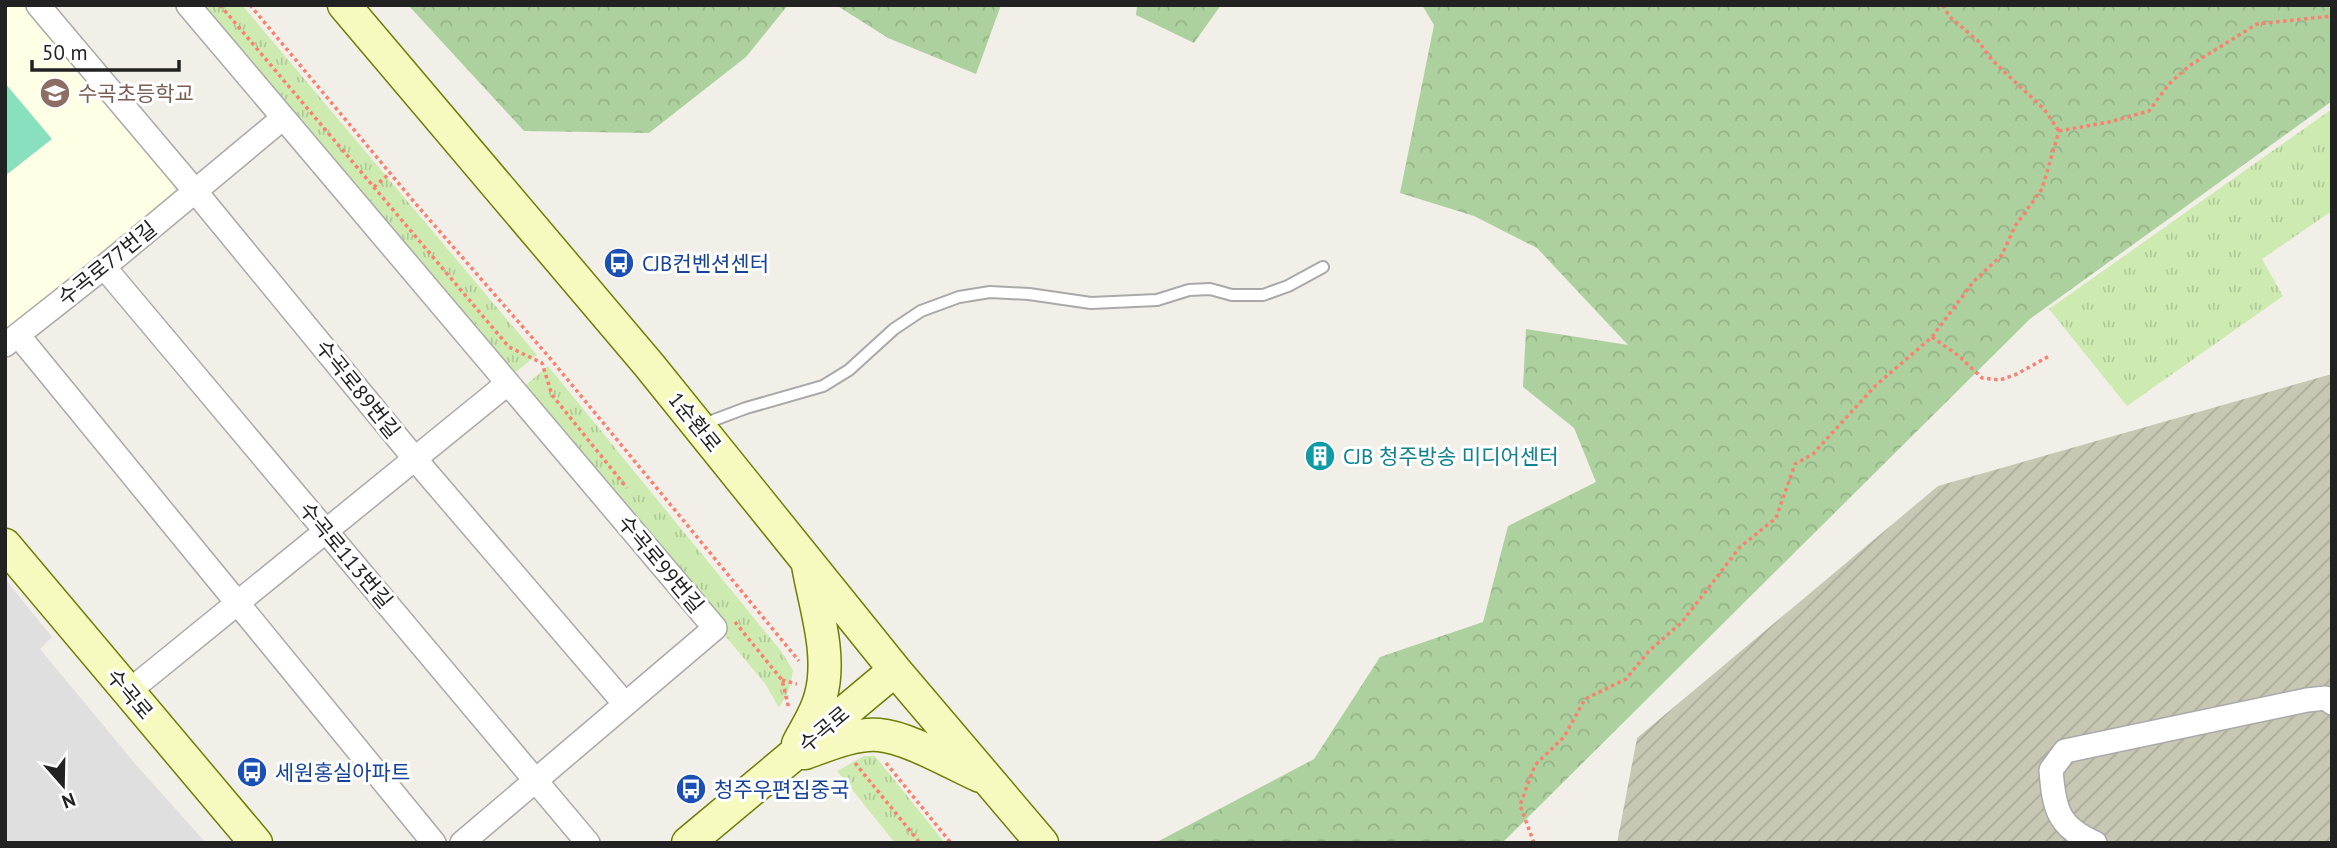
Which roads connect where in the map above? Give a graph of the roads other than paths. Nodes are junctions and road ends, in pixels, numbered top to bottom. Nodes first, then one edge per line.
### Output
1 (38, 5) edge
2 (188, 5) edge
3 (344, 5) edge
4 (283, 118) junction
5 (195, 191) junction
6 (104, 267) junction
7 (1323, 267) dead end
8 (12, 340) edge
9 (508, 383) junction
10 (698, 426) junction
11 (415, 459) junction
12 (327, 532) junction
13 (5, 545) edge
14 (807, 561) junction
15 (237, 604) junction
16 (895, 670) junction
17 (128, 692) junction
18 (2332, 703) edge
19 (625, 704) junction
20 (790, 758) junction
21 (989, 780) junction
22 (535, 781) junction
23 (256, 843) edge
24 (434, 843) edge
25 (462, 843) edge
26 (588, 843) edge
27 (688, 843) edge
28 (1042, 843) edge
29 (2095, 843) edge

1 - 5 street
2 - 4 street
3 - 10 main road, 1순환로
4 - 5 street, 수곡로77번길
4 - 9 street
5 - 6 street, 수곡로77번길
5 - 11 street, 수곡로89번길
6 - 8 street, 수곡로77번길
6 - 12 street, 수곡로113번길
7 - 10 lane
8 - 15 street, 수곡로77번길
9 - 11 street, 수곡로89번길
9 - 19 street, 수곡로99번길
10 - 14 main road, 1순환로
11 - 12 street, 수곡로89번길
11 - 19 street, 수곡로89번길
12 - 15 street, 수곡로89번길
12 - 22 street, 수곡로113번길
13 - 17 main road, 수곡로
14 - 16 main road, 1순환로
14 - 20 main road
15 - 17 street, 수곡로89번길
15 - 24 street
16 - 20 main road, 수곡로
16 - 21 main road, 1순환로
17 - 23 main road, 수곡로
18 - 29 street
19 - 22 street, 수곡로99번길
20 - 21 main road
20 - 27 main road, 수곡로
21 - 28 main road, 1순환로
22 - 25 street, 수곡로99번길
22 - 26 street, 수곡로113번길

